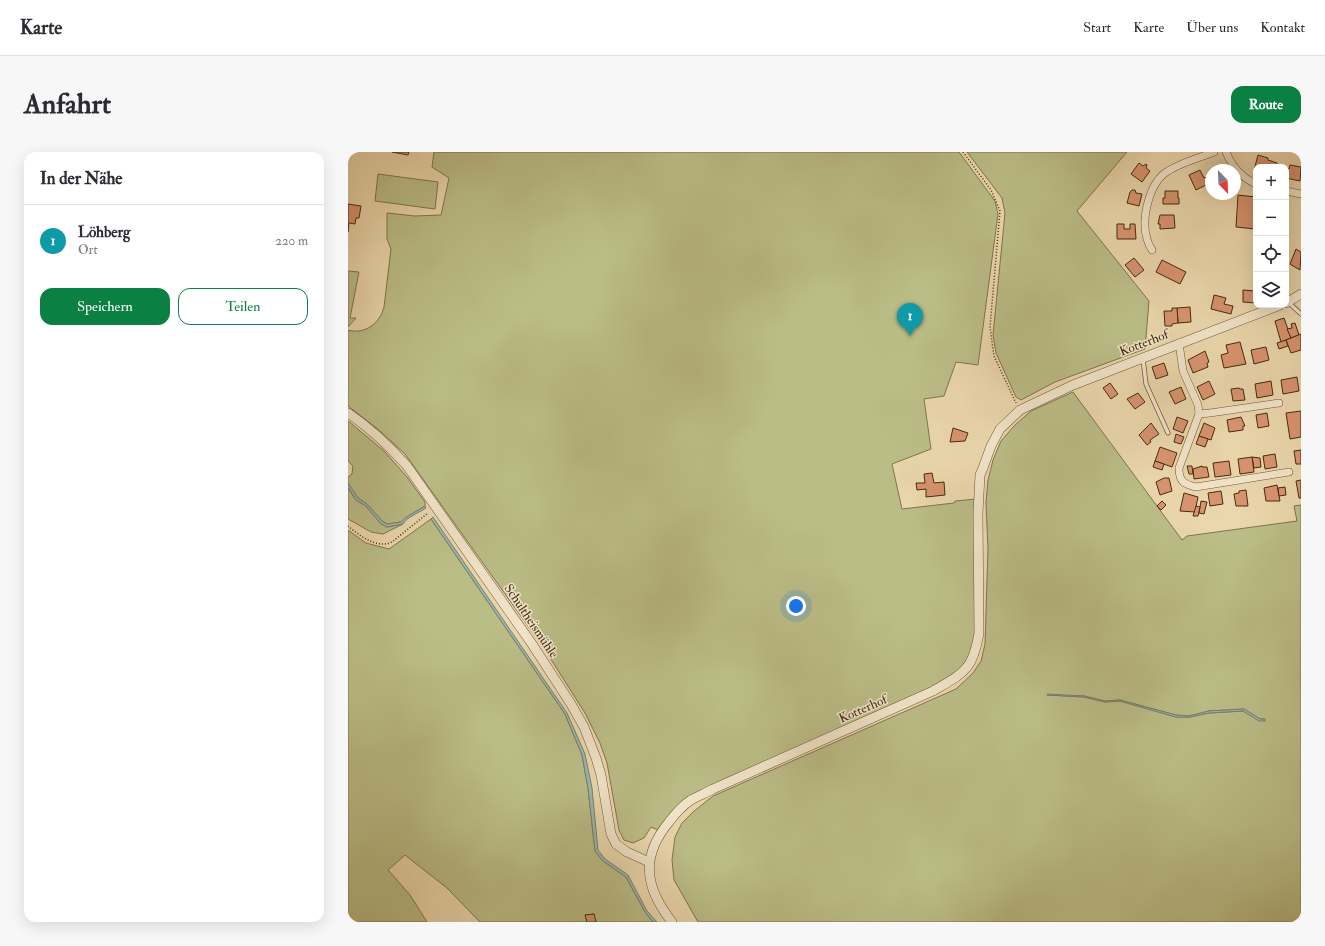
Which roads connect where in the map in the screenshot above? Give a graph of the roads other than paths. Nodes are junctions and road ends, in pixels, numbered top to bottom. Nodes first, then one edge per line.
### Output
1 (1214, 152) edge
2 (1226, 152) edge
3 (1253, 183) edge
4 (1289, 192) edge
5 (1301, 194) edge
6 (1152, 250) dead end
7 (1301, 294) edge
8 (1289, 301) edge
9 (1289, 306) edge
10 (1272, 308) edge
11 (1301, 314) edge
12 (1179, 343) junction
13 (1143, 357) junction
14 (1279, 403) dead end
15 (348, 413) edge
16 (1199, 414) junction
17 (1168, 433) dead end
18 (1289, 472) dead end
19 (649, 862) junction
20 (672, 922) edge

1 - 6 street
2 - 3 street
4 - 5 street
7 - 8 street, Kotterhof
9 - 11 lane
10 - 12 street, Kotterhof
12 - 13 street, Kotterhof
12 - 16 street
13 - 17 lane
13 - 19 street, Kotterhof
14 - 16 street
15 - 19 street, Schultheismühle
16 - 18 street
19 - 20 street

